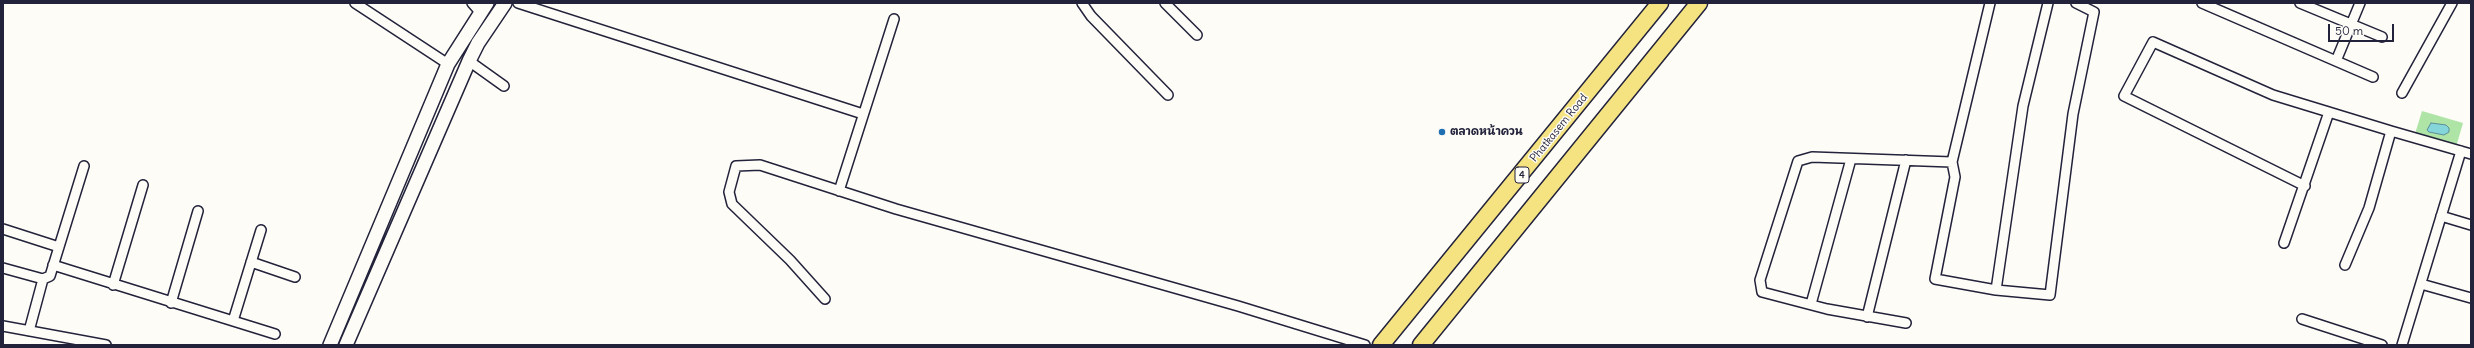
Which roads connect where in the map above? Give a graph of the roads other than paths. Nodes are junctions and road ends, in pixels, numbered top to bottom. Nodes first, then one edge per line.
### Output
1 (355, 3) edge
2 (505, 3) edge
3 (518, 3) edge
4 (1082, 3) edge
5 (1165, 3) edge
6 (1660, 3) edge
7 (1699, 3) edge
8 (1990, 3) edge
9 (2048, 3) edge
10 (2076, 3) edge
11 (2202, 3) edge
12 (2300, 3) edge
13 (2360, 3) edge
14 (2452, 3) edge
15 (480, 6) edge
16 (894, 19) dead end
17 (2352, 24) junction
18 (1197, 35) dead end
19 (2382, 37) dead end
20 (2336, 61) junction
21 (469, 62) junction
22 (448, 64) junction
23 (2373, 77) dead end
24 (504, 86) dead end
25 (2402, 93) dead end
26 (1168, 95) dead end
27 (2329, 112) junction
28 (863, 114) junction
29 (2391, 131) junction
30 (2461, 151) junction
31 (2471, 154) edge
32 (1852, 159) junction
33 (1906, 160) junction
34 (1952, 162) junction
35 (84, 166) dead end
36 (143, 185) dead end
37 (2305, 186) junction
38 (839, 191) junction
39 (198, 211) dead end
40 (2441, 216) junction
41 (2471, 225) edge
42 (3, 229) edge
43 (261, 230) dead end
44 (2284, 243) dead end
45 (59, 247) junction
46 (251, 262) junction
47 (53, 265) junction
48 (2345, 265) dead end
49 (3, 268) edge
50 (295, 277) dead end
51 (43, 279) junction
52 (2421, 284) junction
53 (113, 285) junction
54 (1996, 290) junction
55 (2471, 298) edge
56 (825, 299) dead end
57 (171, 302) junction
58 (1811, 304) junction
59 (1867, 317) junction
60 (2302, 319) dead end
61 (233, 321) junction
62 (1906, 323) dead end
63 (3, 326) edge
64 (29, 331) junction
65 (275, 334) dead end
66 (106, 345) edge
67 (330, 345) edge
68 (346, 345) edge
69 (1365, 345) edge
70 (1381, 345) edge
71 (1421, 345) edge
72 (2382, 345) edge
73 (2402, 345) edge

1 - 22 street
2 - 21 main road
3 - 28 street
4 - 26 street
5 - 18 street
6 - 70 highway, Phatkasem Road / 4
7 - 71 highway
8 - 34 street
9 - 54 street
10 - 54 street
11 - 20 street
12 - 17 street
13 - 17 street
14 - 25 street
15 - 22 main road
16 - 28 street
17 - 19 street
17 - 20 street
20 - 23 street
21 - 24 street
21 - 68 main road
22 - 67 main road
27 - 29 street
27 - 37 street
27 - 37 street
28 - 38 street
29 - 30 street
29 - 48 street
30 - 31 street
30 - 40 street
32 - 33 street
32 - 58 street
32 - 58 street
33 - 34 street
33 - 59 street
34 - 54 street
35 - 45 street
36 - 53 street
37 - 44 street
38 - 56 street
38 - 69 street
39 - 57 street
40 - 41 street
40 - 52 street
42 - 45 street
43 - 46 street
45 - 47 street
46 - 50 street
46 - 61 street
47 - 51 street
47 - 53 street
49 - 51 street
51 - 64 street
52 - 55 street
52 - 73 street
53 - 57 street
57 - 61 street
58 - 59 street
59 - 62 street
60 - 72 street
61 - 65 street
63 - 64 street
64 - 66 street

